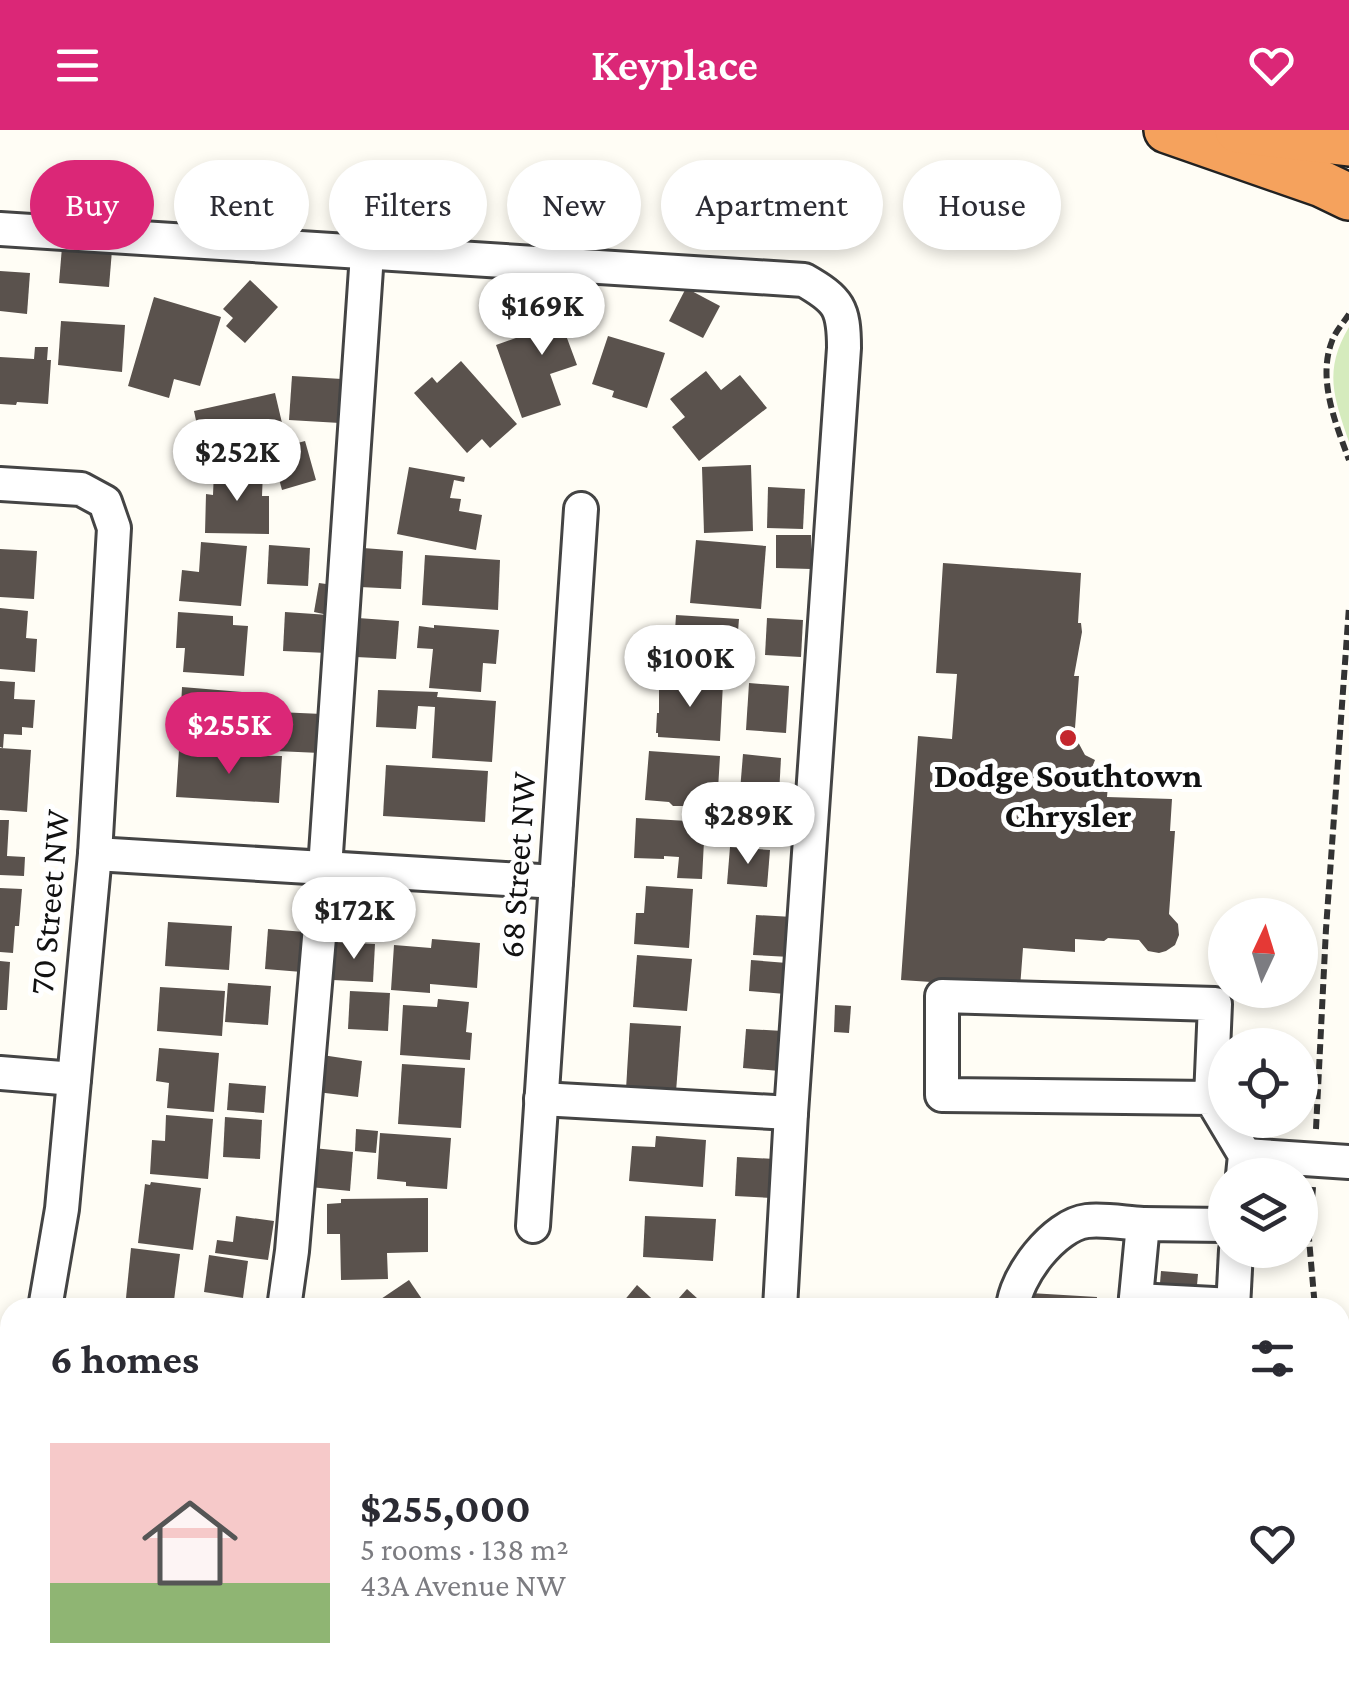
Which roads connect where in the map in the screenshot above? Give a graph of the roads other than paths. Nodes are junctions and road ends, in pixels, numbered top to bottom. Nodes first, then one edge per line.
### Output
1 (1167, 130) edge
2 (1238, 130) edge
3 (1349, 143) edge
4 (1349, 197) edge
5 (0, 230) edge
6 (368, 254) junction
7 (0, 484) edge
8 (581, 510) dead end
9 (95, 854) junction
10 (325, 868) junction
11 (556, 882) junction
12 (0, 1073) edge
13 (74, 1079) junction
14 (1212, 1098) joint
15 (541, 1099) junction
16 (791, 1113) junction
17 (1349, 1162) edge
18 (1318, 1163) edge
19 (1142, 1224) junction
20 (532, 1226) dead end
21 (1208, 1226) edge
22 (1235, 1268) edge
23 (47, 1298) edge
24 (285, 1298) edge
25 (781, 1298) edge
26 (1014, 1298) edge
27 (1136, 1298) edge
28 (1233, 1298) edge

1 - 4 highway
2 - 3 highway
5 - 6 street
6 - 10 street
6 - 16 street
7 - 9 street, 70 Street NW
8 - 11 street, 68 Street NW
9 - 10 street
9 - 13 street, 70 Street NW
10 - 11 street
10 - 24 street
11 - 15 street, 68 Street NW
12 - 13 street
13 - 23 street, 70 Street NW
14 - 14 street
15 - 16 street
15 - 20 street, 68 Street NW
16 - 25 street
17 - 18 street
19 - 21 street
19 - 26 street
19 - 27 street
22 - 28 street

